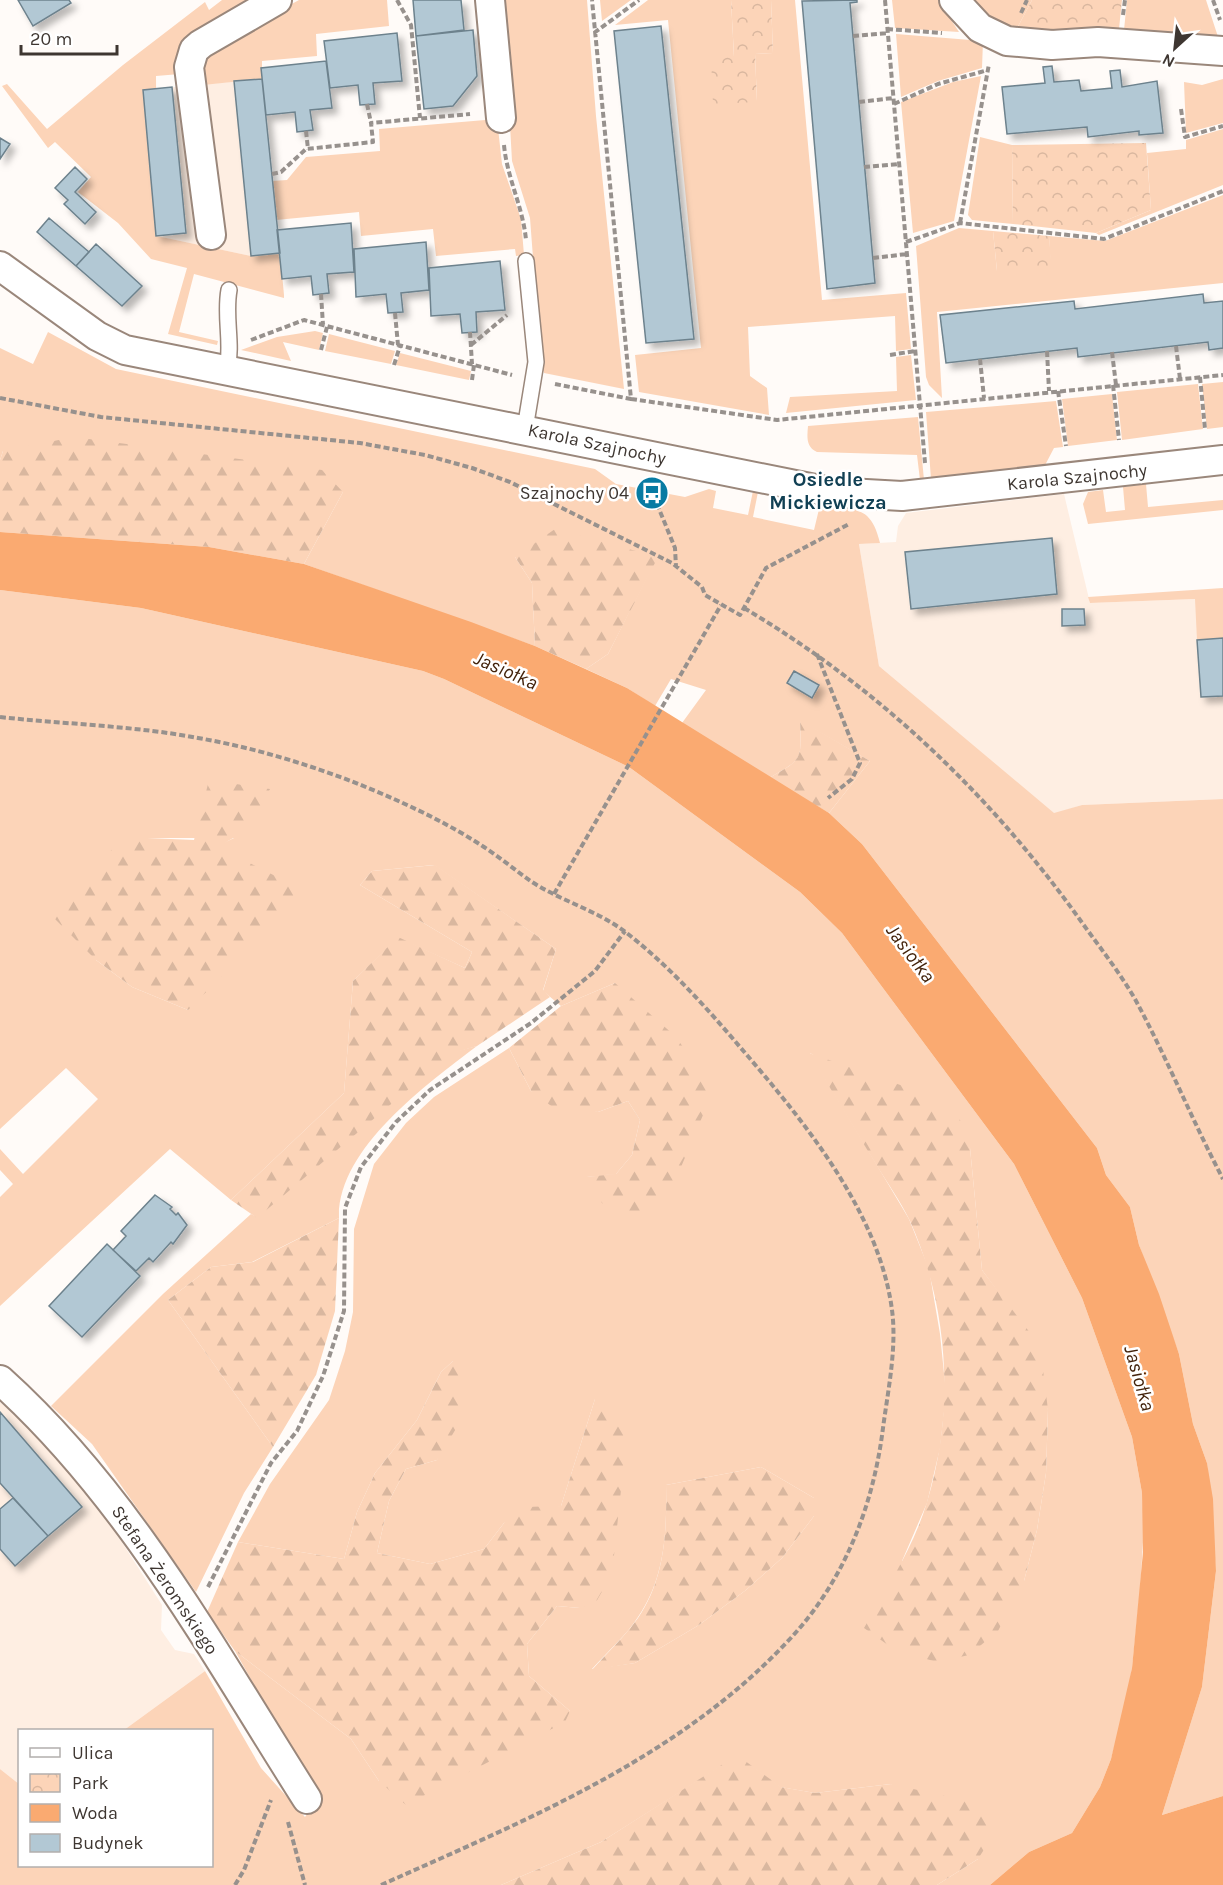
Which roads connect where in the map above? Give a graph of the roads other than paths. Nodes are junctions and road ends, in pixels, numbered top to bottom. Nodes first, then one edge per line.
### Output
1 (277, 0) edge
2 (490, 0) edge
3 (954, 0) edge
4 (1223, 51) edge
5 (501, 115) road end
6 (211, 235) dead end
7 (526, 261) road end
8 (0, 266) edge
9 (229, 290) dead end
10 (228, 358) junction
11 (525, 429) junction
12 (1223, 460) edge
13 (0, 1380) edge
14 (306, 1799) dead end

1 - 6 street
2 - 5 street
3 - 4 street
7 - 11 lane
8 - 10 street, Karola Szajnochy
9 - 10 lane
10 - 11 street, Karola Szajnochy
11 - 12 street, Karola Szajnochy
13 - 14 street, Stefana Żeromskiego

